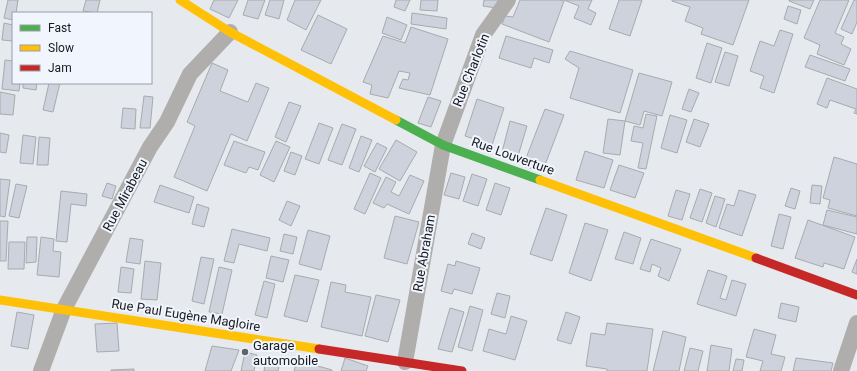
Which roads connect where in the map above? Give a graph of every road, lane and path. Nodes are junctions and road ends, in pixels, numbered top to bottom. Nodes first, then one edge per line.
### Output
1 (180, 0) edge
2 (508, 0) edge
3 (230, 32) junction
4 (442, 144) junction
5 (857, 295) edge
6 (0, 300) edge
7 (64, 309) junction
8 (857, 323) edge
9 (399, 364) edge
10 (41, 371) edge
11 (462, 371) edge
12 (841, 371) edge

1 - 3 main road, Rue Louverture
2 - 4 street, Rue Charlotin
3 - 4 main road, Rue Louverture
3 - 7 street, Rue Mirabeau
4 - 5 main road, Rue Louverture
4 - 9 street, Rue Abraham
6 - 7 main road, Rue Paul Eugène Magloire
7 - 9 main road, Rue Paul Eugène Magloire
7 - 10 street, Rue Mirabeau
8 - 12 street
9 - 11 main road, Rue Paul Eugène Magloire

